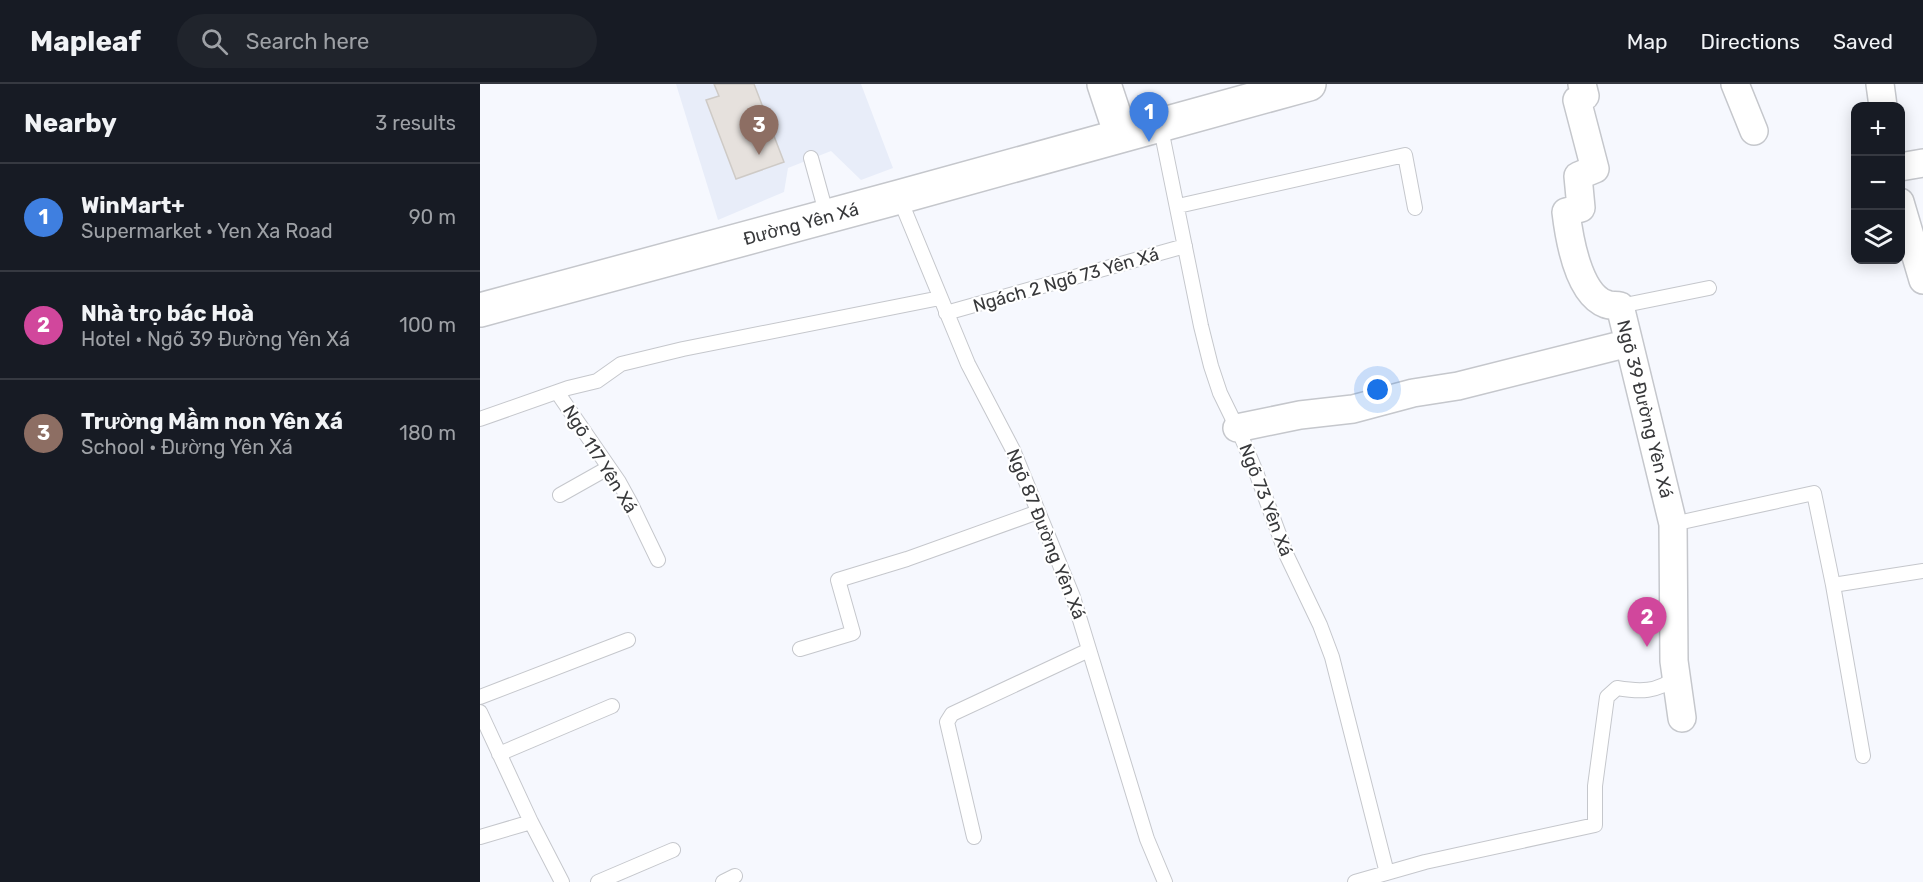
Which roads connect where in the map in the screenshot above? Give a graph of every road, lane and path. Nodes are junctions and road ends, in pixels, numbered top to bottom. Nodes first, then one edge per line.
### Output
1 (1104, 84) edge
2 (1309, 84) edge
3 (1582, 84) edge
4 (1735, 84) edge
5 (1880, 84) edge
6 (1882, 102) edge
7 (1160, 124) junction
8 (1755, 131) dead end
9 (1121, 135) junction
10 (811, 158) dead end
11 (1923, 163) edge
12 (1905, 166) edge
13 (899, 197) junction
14 (1178, 206) junction
15 (1415, 208) dead end
16 (1902, 210) edge
17 (827, 216) junction
18 (1185, 246) junction
19 (1923, 280) edge
20 (1709, 288) dead end
21 (940, 298) junction
22 (1620, 306) junction
23 (480, 310) edge
24 (946, 313) junction
25 (1629, 343) junction
26 (557, 392) junction
27 (480, 419) edge
28 (1237, 428) junction
29 (608, 468) junction
30 (560, 495) dead end
31 (1038, 512) junction
32 (1673, 524) junction
33 (657, 560) dead end
34 (1923, 571) edge
35 (1833, 585) junction
36 (628, 640) dead end
37 (800, 649) dead end
38 (1089, 650) junction
39 (1676, 678) junction
40 (480, 697) edge
41 (612, 705) dead end
42 (480, 712) edge
43 (1682, 718) dead end
44 (491, 747) edge
45 (1863, 756) dead end
46 (531, 822) junction
47 (480, 837) edge
48 (974, 837) dead end
49 (673, 850) dead end
50 (1387, 873) junction
51 (562, 882) edge
52 (598, 882) edge
53 (1165, 882) edge
54 (1355, 882) edge

1 - 9 street
2 - 7 street, Đường Yên Xá
3 - 22 street, Ngõ 39 Đường Yên Xá
4 - 8 street
5 - 6 street
7 - 9 street, Đường Yên Xá
7 - 14 lane, Ngõ 73 Yên Xá
9 - 13 street, Đường Yên Xá
10 - 17 lane
11 - 12 street
13 - 17 street, Đường Yên Xá
13 - 21 lane, Ngõ 87 Đường Yên Xá
14 - 15 lane
14 - 18 lane, Ngõ 73 Yên Xá
16 - 19 street
17 - 23 street, Đường Yên Xá
18 - 24 lane, Ngách 2 Ngõ 73 Yên Xá
18 - 28 lane, Ngõ 73 Yên Xá
20 - 22 lane
21 - 24 lane, Ngõ 87 Đường Yên Xá
21 - 26 lane
22 - 25 street, Ngõ 39 Đường Yên Xá
24 - 31 lane, Ngõ 87 Đường Yên Xá
25 - 28 street
25 - 32 street, Ngõ 39 Đường Yên Xá
26 - 27 lane
26 - 29 lane, Ngõ 117 Yên Xá
28 - 50 lane, Ngõ 73 Yên Xá
29 - 30 lane
29 - 33 lane, Ngõ 117 Yên Xá
31 - 37 lane
31 - 38 lane, Ngõ 87 Đường Yên Xá
32 - 35 lane
32 - 39 street, Ngõ 39 Đường Yên Xá
34 - 35 lane
35 - 45 lane
36 - 40 lane
38 - 48 lane
38 - 53 lane, Ngõ 87 Đường Yên Xá
39 - 43 street, Ngõ 39 Đường Yên Xá
39 - 50 lane
41 - 44 lane
42 - 44 lane
44 - 46 lane
46 - 47 lane
46 - 51 lane
49 - 52 lane
50 - 54 lane

